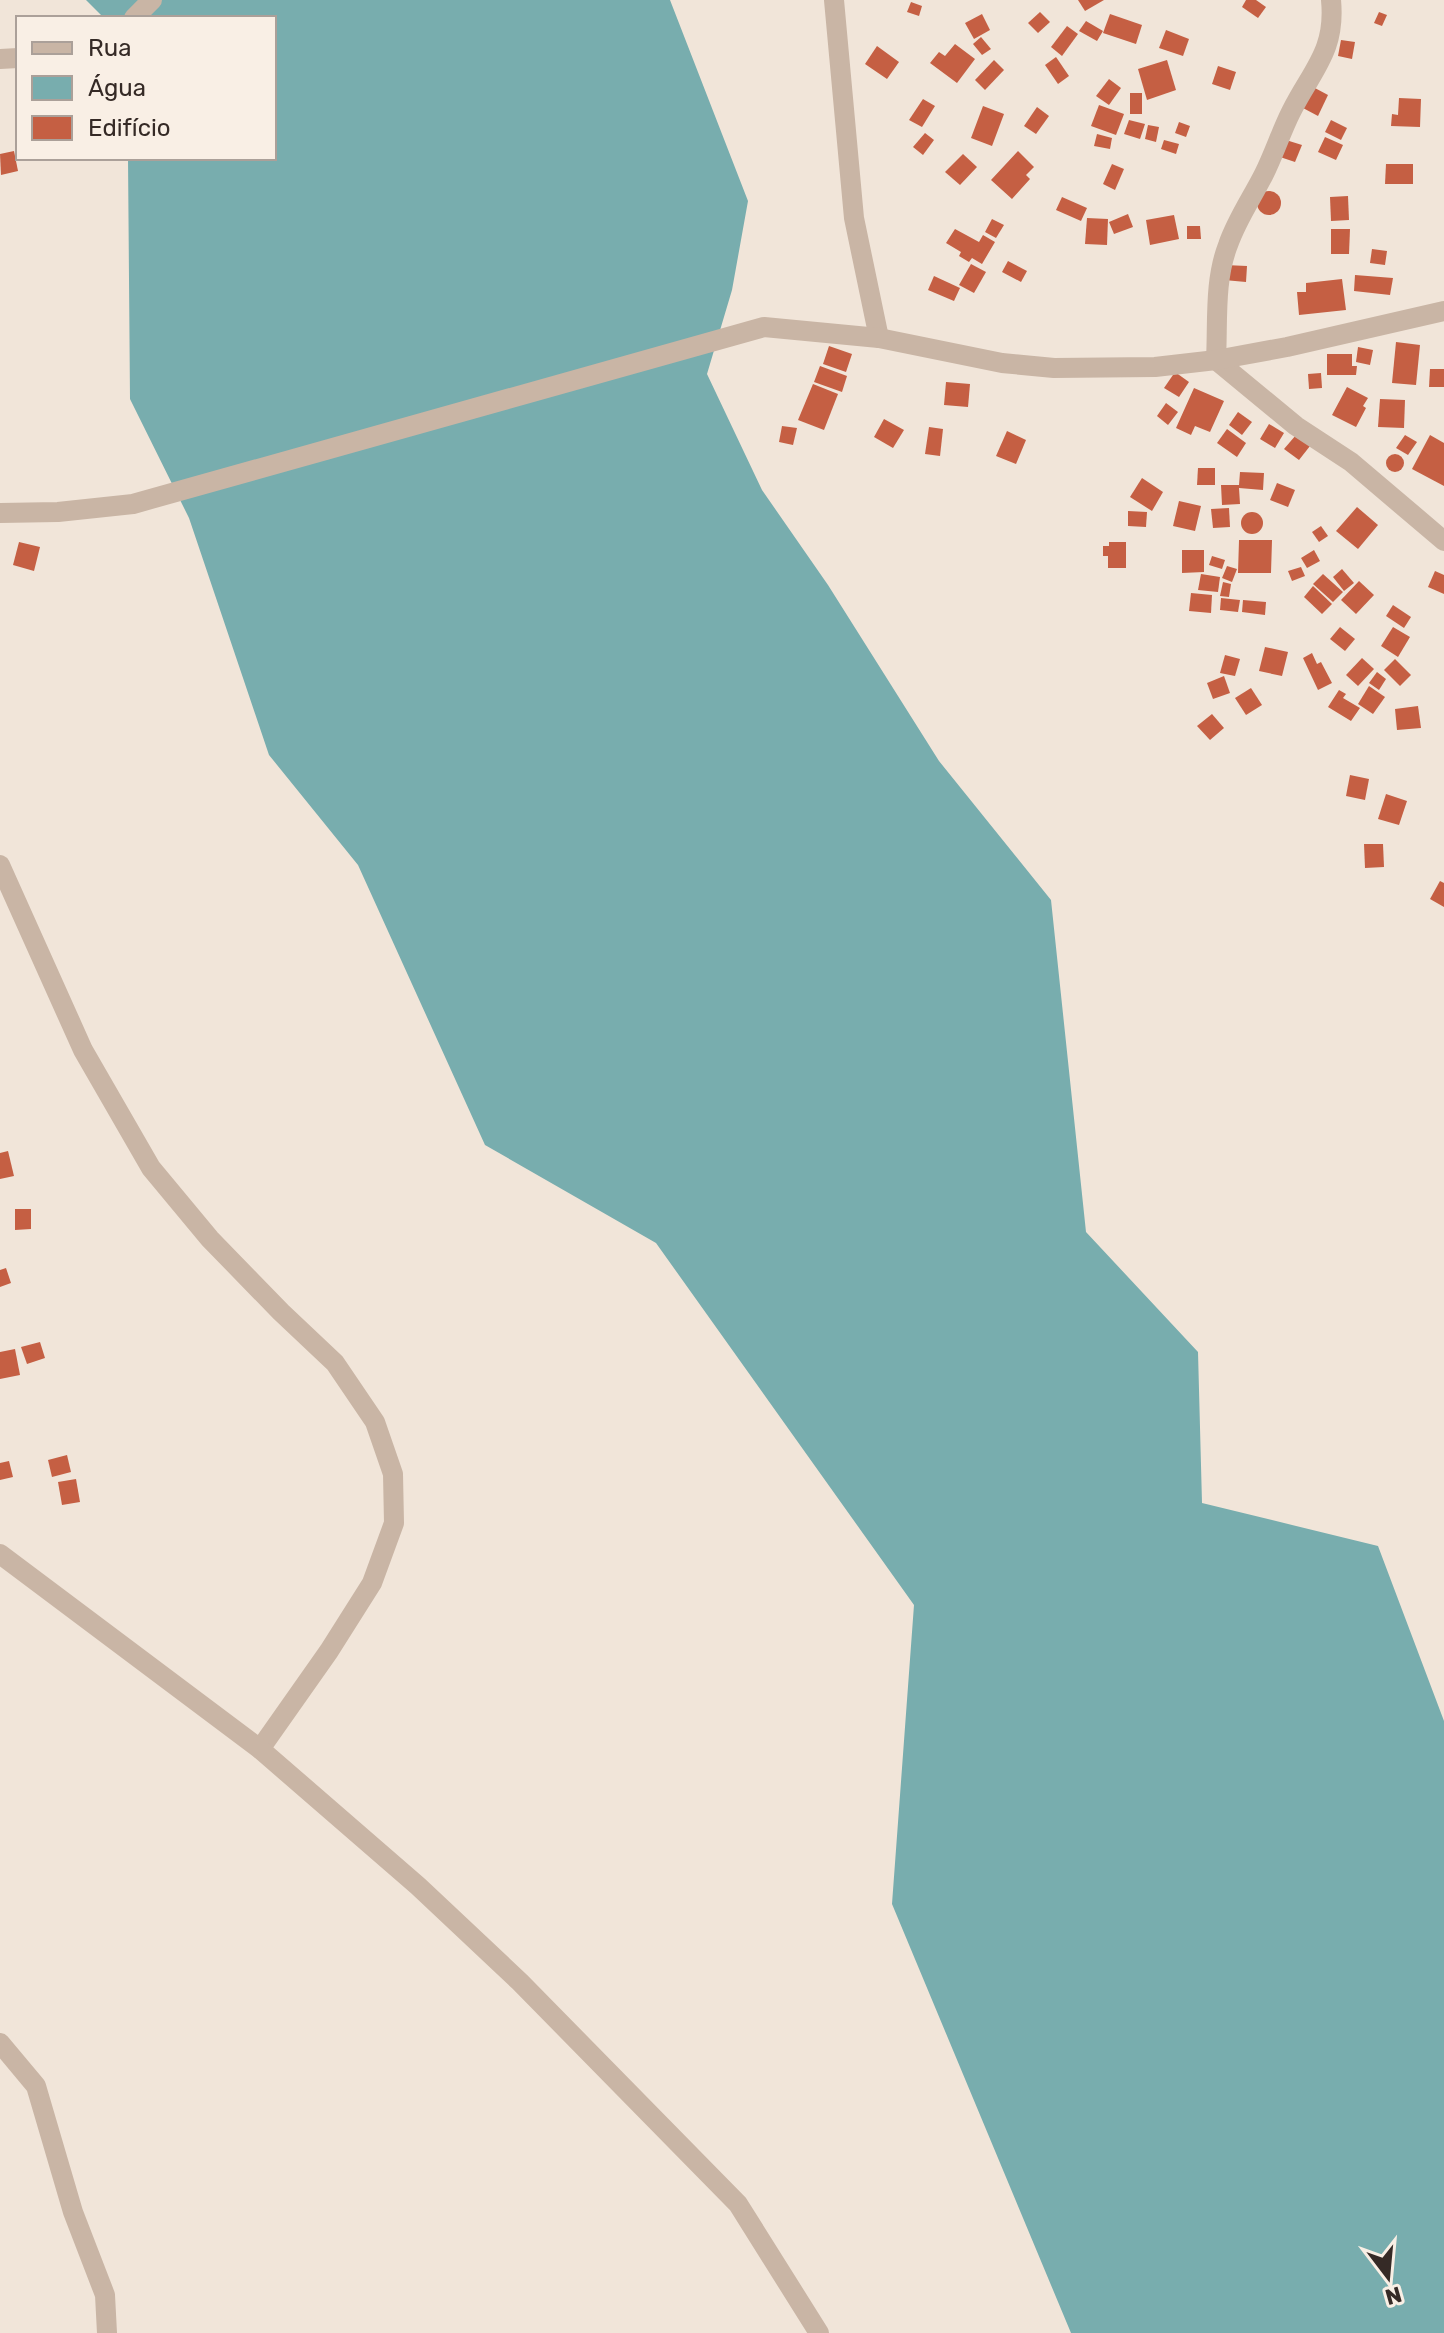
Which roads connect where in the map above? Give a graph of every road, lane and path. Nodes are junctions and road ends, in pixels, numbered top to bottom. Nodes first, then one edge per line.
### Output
1 (152, 0) edge
2 (834, 0) edge
3 (1331, 0) edge
4 (136, 16) edge
5 (1444, 311) edge
6 (879, 338) junction
7 (1216, 360) junction
8 (0, 513) edge
9 (1444, 541) edge
10 (0, 865) edge
11 (0, 1554) edge
12 (260, 1749) junction
13 (0, 2043) edge
14 (107, 2333) edge
15 (819, 2333) edge

1 - 4 street
2 - 6 street
3 - 7 street
5 - 7 street
6 - 7 street
6 - 8 street
7 - 9 street
10 - 12 street
11 - 12 street
12 - 15 street
13 - 14 street

